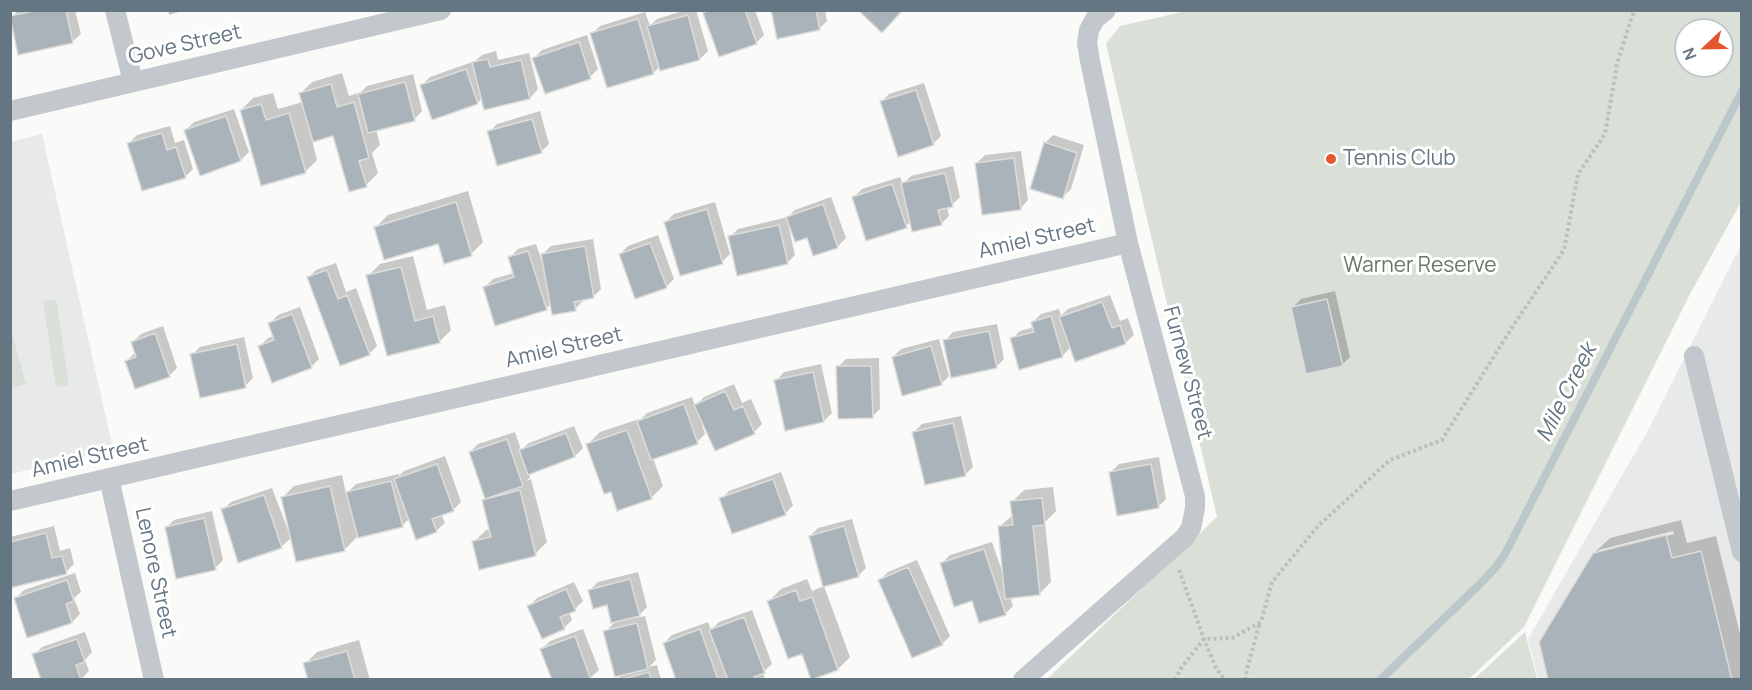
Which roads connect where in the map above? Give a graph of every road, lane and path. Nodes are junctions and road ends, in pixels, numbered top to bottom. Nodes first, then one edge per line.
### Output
1 (115, 10) edge
2 (441, 10) edge
3 (1635, 10) edge
4 (1104, 11) edge
5 (133, 82) junction
6 (10, 111) edge
7 (1128, 243) junction
8 (1694, 356) dead end
9 (109, 478) junction
10 (10, 501) edge
11 (1171, 549) junction
12 (1742, 552) edge
13 (1260, 622) junction
14 (1204, 639) junction
15 (154, 680) edge
16 (1023, 680) edge
17 (1175, 680) edge
18 (1225, 680) edge
19 (1245, 680) edge

1 - 5 street
2 - 5 street, Gove Street
3 - 13 path
4 - 7 street, Furnew Street
5 - 6 street, Gove Street
7 - 9 street, Amiel Street
7 - 11 street, Furnew Street
8 - 12 street
9 - 10 street, Amiel Street
9 - 15 street, Lenore Street
11 - 14 path
11 - 16 street, Furnew Street
13 - 14 path
13 - 19 path
14 - 17 path
14 - 18 path

